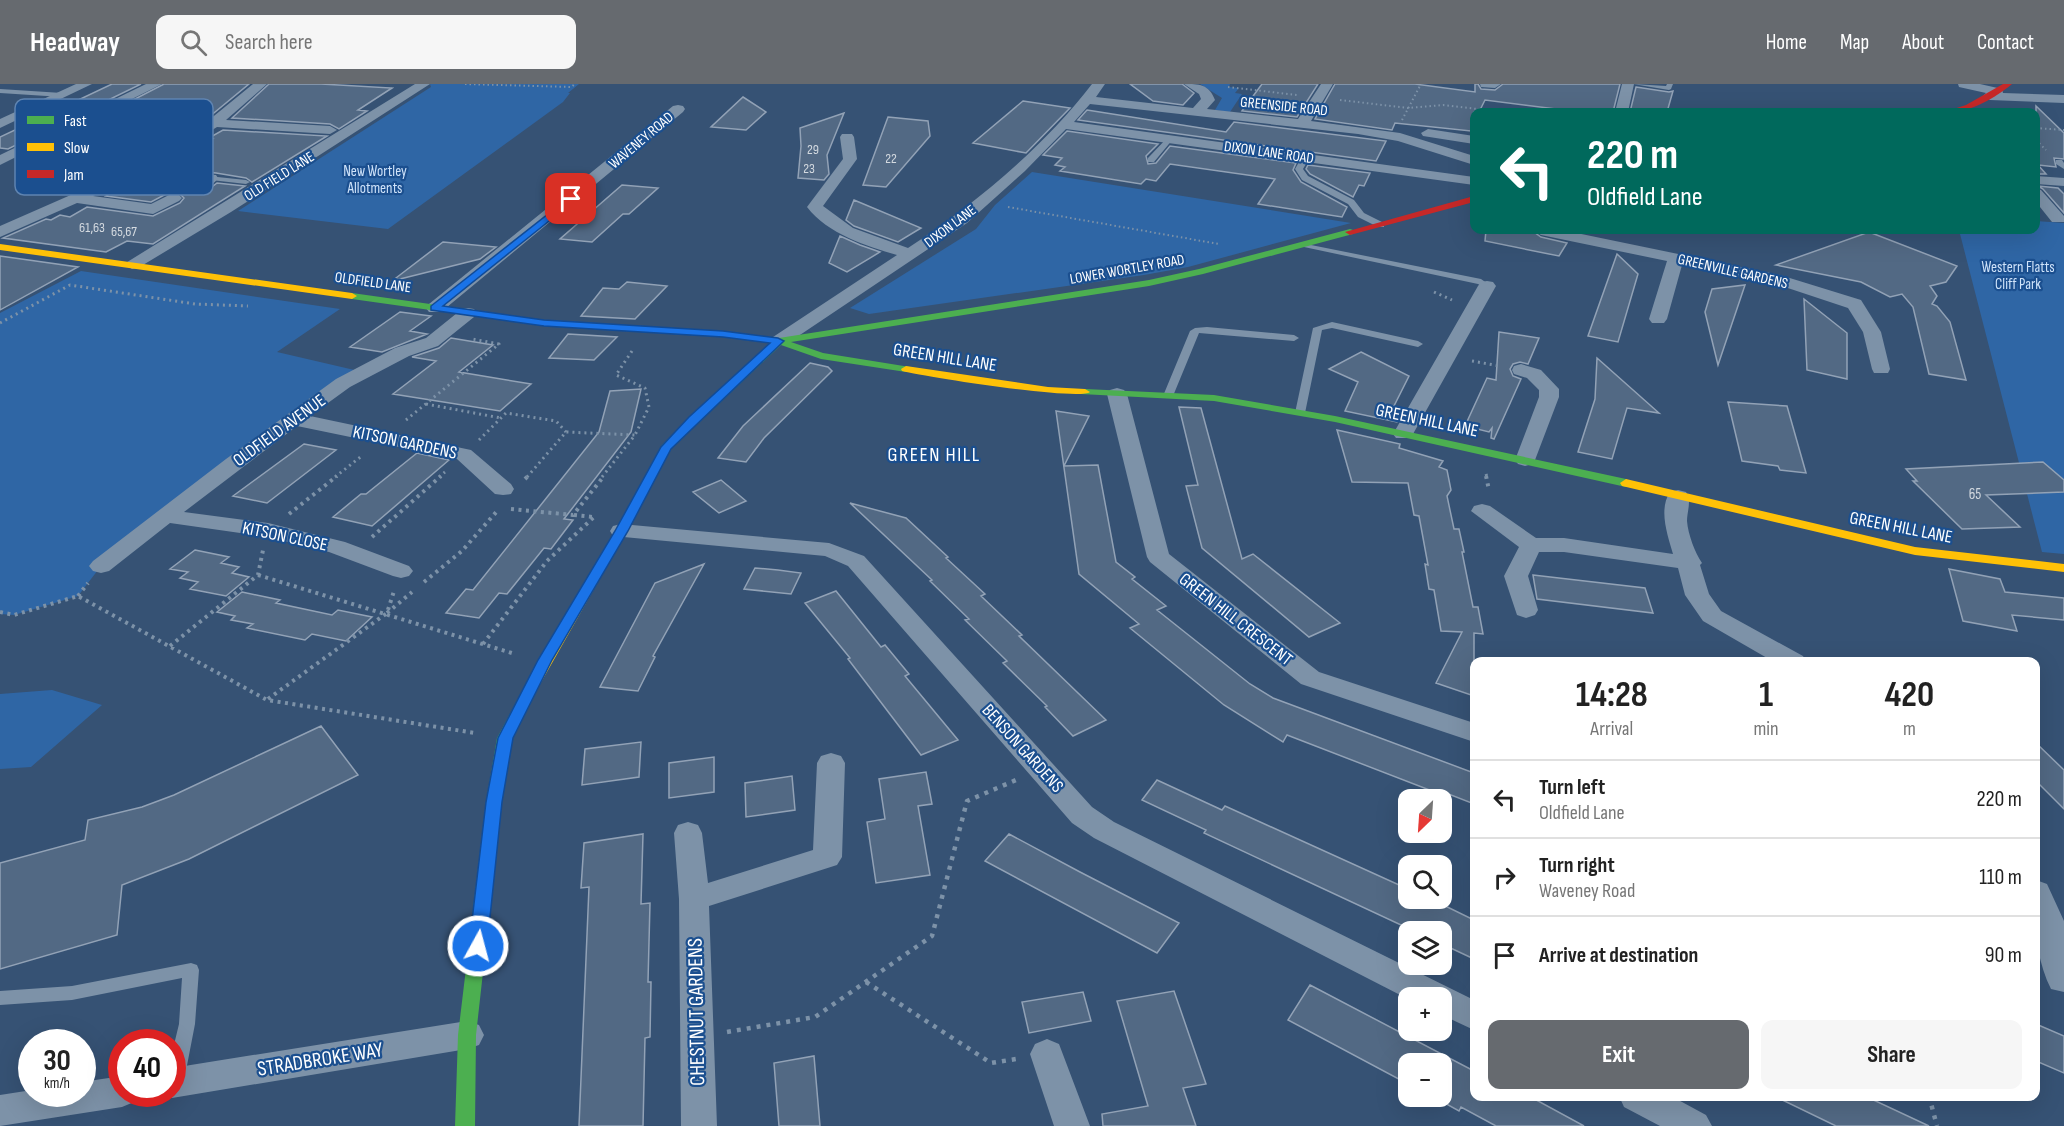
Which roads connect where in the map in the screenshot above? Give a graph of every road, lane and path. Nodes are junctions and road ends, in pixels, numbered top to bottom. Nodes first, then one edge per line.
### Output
1 (86, 84) edge
2 (156, 84) edge
3 (261, 84) edge
4 (424, 84) edge
5 (465, 84) edge
6 (575, 84) edge
7 (1099, 84) edge
8 (1190, 84) edge
9 (1230, 84) edge
10 (1327, 84) edge
11 (1421, 84) edge
12 (1486, 84) edge
13 (1495, 84) edge
14 (1628, 84) edge
15 (1636, 84) edge
16 (1670, 84) edge
17 (1964, 84) edge
18 (2027, 84) edge
19 (0, 91) edge
20 (1998, 91) edge
21 (62, 95) junction
22 (1318, 97) junction
23 (54, 99) edge
24 (126, 99) edge
25 (1087, 100) junction
26 (2062, 100) edge
27 (1408, 108) junction
28 (1470, 108) edge
29 (1623, 108) edge
30 (1965, 108) edge
31 (678, 109) dead end
32 (0, 113) edge
33 (1196, 113) junction
34 (15, 114) edge
35 (15, 117) edge
36 (214, 123) joint
37 (0, 124) edge
38 (1302, 124) junction
39 (1064, 125) junction
40 (2040, 129) edge
41 (330, 130) dead end
42 (2064, 130) edge
43 (846, 137) dead end
44 (1400, 137) junction
45 (1169, 139) junction
46 (1470, 139) edge
47 (15, 154) edge
48 (1306, 157) junction
49 (1470, 159) edge
50 (1151, 160) dead end
51 (0, 161) edge
52 (1470, 180) edge
53 (2040, 180) edge
54 (213, 182) edge
55 (246, 182) dead end
56 (2064, 182) edge
57 (86, 195) edge
58 (174, 198) dead end
59 (2040, 198) edge
60 (77, 199) junction
61 (1470, 201) edge
62 (981, 203) junction
63 (2058, 219) dead end
64 (1381, 225) junction
65 (0, 232) edge
66 (1559, 234) edge
67 (1226, 245) dead end
68 (1304, 245) junction
69 (0, 247) edge
70 (912, 254) junction
71 (1676, 258) junction
72 (132, 264) junction
73 (1487, 286) joint
74 (195, 304) dead end
75 (435, 308) junction
76 (468, 313) junction
77 (1658, 319) dead end
78 (0, 323) edge
79 (646, 331) junction
80 (442, 334) junction
81 (1294, 338) dead end
82 (778, 341) junction
83 (1418, 344) dead end
84 (1447, 356) junction
85 (1881, 369) dead end
86 (1521, 370) joint
87 (1117, 394) junction
88 (1168, 396) junction
89 (425, 404) junction
90 (1300, 413) junction
91 (502, 418) junction
92 (294, 419) junction
93 (566, 432) junction
94 (1403, 434) junction
95 (635, 435) junction
96 (384, 438) junction
97 (1480, 450) junction
98 (464, 454) junction
99 (1525, 460) junction
100 (523, 482) dead end
101 (503, 489) dead end
102 (1678, 497) junction
103 (573, 515) junction
104 (164, 516) junction
105 (1489, 516) joint
106 (268, 530) junction
107 (621, 531) junction
108 (1531, 545) junction
109 (354, 554) junction
110 (1690, 563) junction
111 (101, 566) dead end
112 (2064, 568) edge
113 (401, 571) joint
114 (258, 575) junction
115 (1526, 610) dead end
116 (0, 612) edge
117 (387, 613) junction
118 (483, 644) junction
119 (170, 646) junction
120 (1785, 657) edge
121 (545, 660) junction
122 (267, 699) junction
123 (1470, 732) edge
124 (505, 738) junction
125 (831, 763) dead end
126 (1042, 770) junction
127 (688, 832) dead end
128 (694, 898) junction
129 (2040, 900) edge
130 (2062, 979) dead end
131 (866, 982) junction
132 (1418, 987) edge
133 (0, 998) edge
134 (1452, 1004) edge
135 (1470, 1014) edge
136 (186, 1029) edge
137 (467, 1035) junction
138 (697, 1038) junction
139 (1047, 1054) joint
140 (186, 1080) edge
141 (108, 1094) edge
142 (1646, 1101) edge
143 (1930, 1101) edge
144 (10, 1115) edge
145 (465, 1126) edge
146 (699, 1126) edge
147 (1072, 1126) edge
148 (1694, 1126) edge
149 (1937, 1126) edge

1 - 21 street
2 - 24 street
3 - 36 street
4 - 72 street, OLD FIELD LANE
5 - 6 path
7 - 25 street, DIXON LANE
8 - 33 street
9 - 22 path
10 - 22 street
11 - 27 path
12 - 13 street
14 - 29 street
15 - 16 lane
17 - 20 street
18 - 26 street
19 - 21 lane
20 - 26 street
20 - 30 street
21 - 23 street
22 - 27 path
22 - 38 street
25 - 33 street, GREENSIDE ROAD
25 - 39 street, DIXON LANE
27 - 28 path
31 - 75 street, WAVENEY ROAD
32 - 34 street
33 - 38 street, GREENSIDE ROAD
35 - 37 street
36 - 41 street
38 - 44 street, GREENSIDE ROAD
39 - 45 street, DIXON LANE ROAD
39 - 62 street, DIXON LANE
40 - 42 path
43 - 70 street
44 - 46 street
44 - 49 street, GREENSIDE ROAD
45 - 48 street, DIXON LANE ROAD
45 - 50 lane
47 - 51 street
48 - 52 street, DIXON LANE ROAD
48 - 64 lane
53 - 56 street
54 - 55 lane
57 - 60 street
58 - 60 street
59 - 63 street
60 - 65 street
61 - 64 street, LOWER WORTLEY ROAD
62 - 67 path
62 - 70 street, DIXON LANE
64 - 68 street, LOWER WORTLEY ROAD
66 - 71 street, GREENVILLE GARDENS
68 - 73 lane
68 - 82 street, LOWER WORTLEY ROAD
69 - 72 street, OLDFIELD LANE
70 - 82 street, DIXON LANE
71 - 77 street
71 - 85 street, GREENVILLE GARDENS
72 - 75 street, OLDFIELD LANE
73 - 84 street
74 - 78 path
75 - 76 street, OLDFIELD LANE
76 - 79 street, OLDFIELD LANE
76 - 80 street, OLDFIELD AVENUE
79 - 82 street, OLDFIELD LANE
79 - 95 path
80 - 89 path
80 - 92 street, OLDFIELD AVENUE
81 - 88 lane
82 - 87 street, GREEN HILL LANE
82 - 107 street
83 - 90 lane
84 - 86 path
84 - 94 street
86 - 99 street
87 - 88 street, GREEN HILL LANE
87 - 123 street, GREEN HILL CRESCENT
88 - 90 street, GREEN HILL LANE
89 - 91 path
89 - 96 path
90 - 94 street, GREEN HILL LANE
91 - 93 path
91 - 98 path
92 - 96 street, KITSON GARDENS
92 - 104 street, OLDFIELD AVENUE
93 - 95 path
93 - 100 path
94 - 97 street, GREEN HILL LANE
95 - 103 path
96 - 98 street, KITSON GARDENS
96 - 106 path
97 - 99 street, GREEN HILL LANE
97 - 105 path
98 - 101 street, KITSON GARDENS
98 - 109 path
99 - 102 street, GREEN HILL LANE
102 - 110 street
102 - 112 street, GREEN HILL LANE
103 - 117 path
103 - 118 path
104 - 106 street, KITSON CLOSE
104 - 111 street, OLDFIELD AVENUE
105 - 108 street
106 - 109 street, KITSON CLOSE
106 - 114 path
107 - 121 street
107 - 126 street, BENSON GARDENS
108 - 110 street
108 - 115 street
109 - 113 street, KITSON CLOSE
110 - 120 street
113 - 117 path
114 - 117 path
114 - 119 path
116 - 119 path
117 - 118 path
117 - 122 path
118 - 121 path
119 - 122 path
121 - 124 street
122 - 124 path
124 - 137 street
125 - 128 street
126 - 131 path
126 - 132 street, BENSON GARDENS
127 - 128 street, CHESTNUT GARDENS
128 - 138 street, CHESTNUT GARDENS
129 - 130 street
131 - 138 path
131 - 139 path
133 - 136 lane
134 - 135 street, BENSON GARDENS
137 - 140 street, STRADBROKE WAY
137 - 145 street
138 - 146 street, CHESTNUT GARDENS
139 - 147 street
141 - 144 street
142 - 148 street
143 - 149 path

